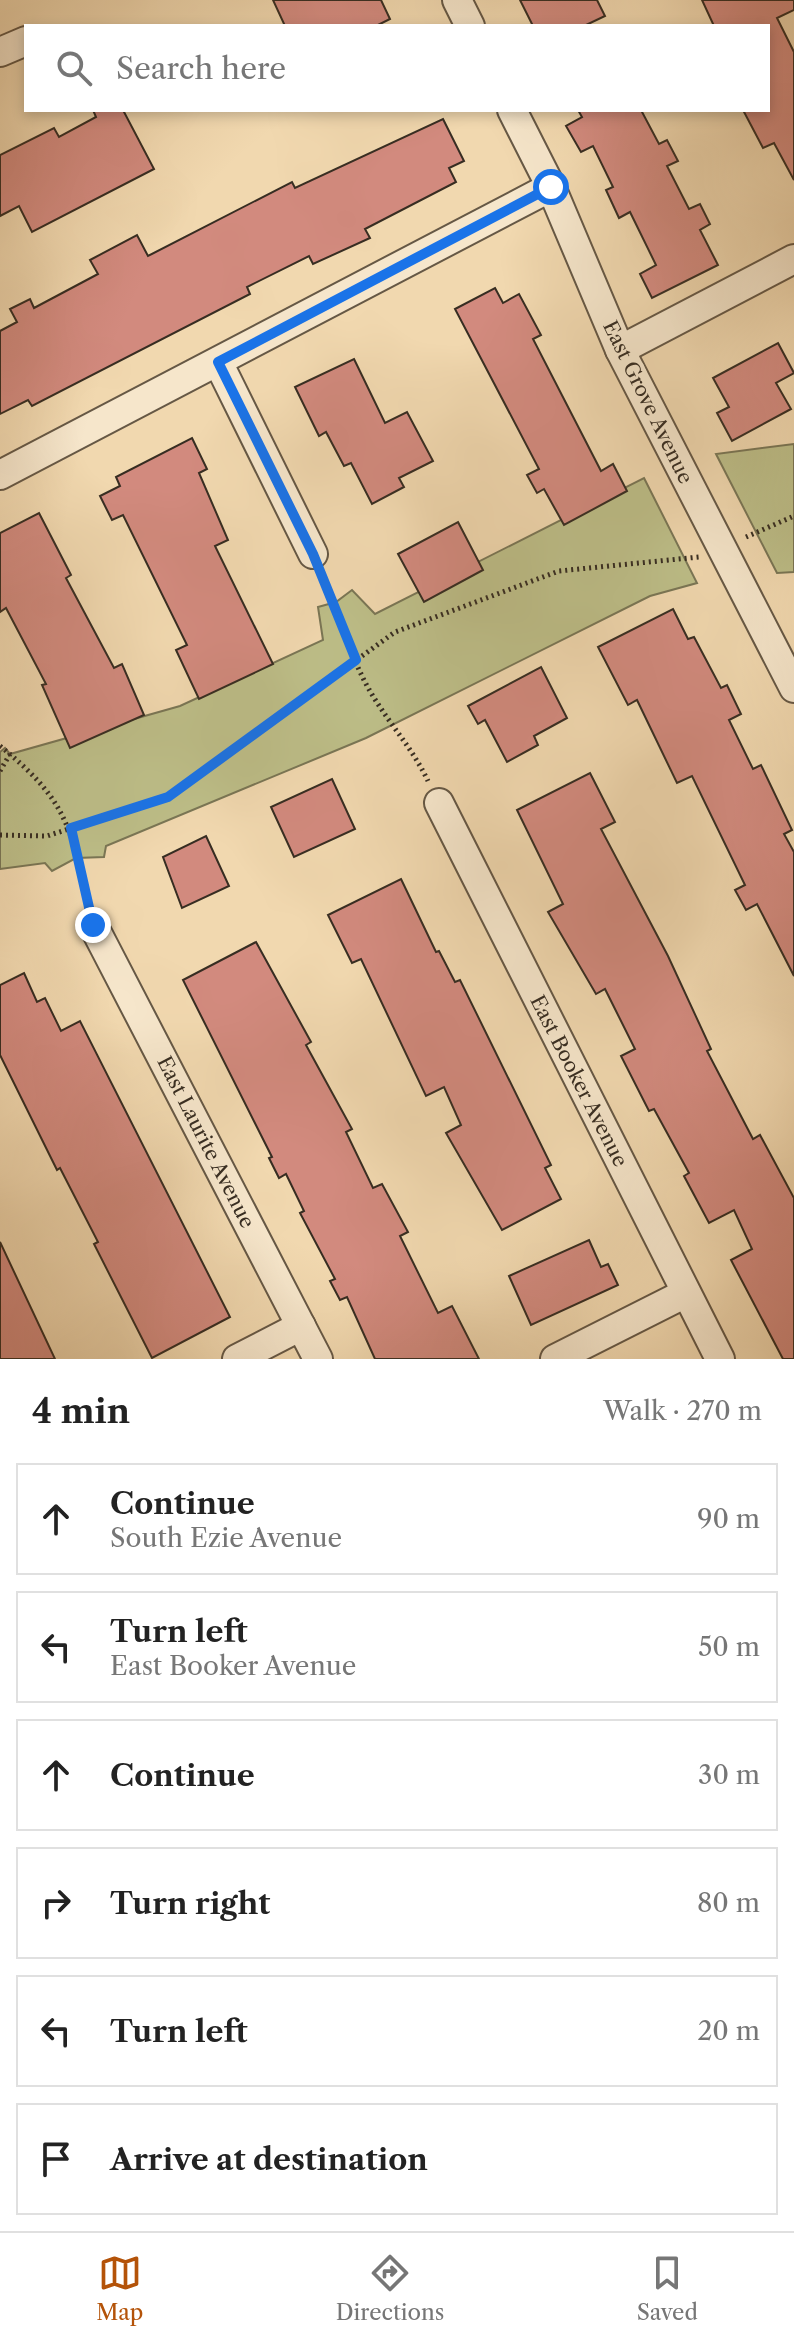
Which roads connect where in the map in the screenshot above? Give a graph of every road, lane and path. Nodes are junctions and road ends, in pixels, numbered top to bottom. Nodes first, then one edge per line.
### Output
1 (457, 0) edge
2 (469, 24) edge
3 (24, 42) edge
4 (0, 52) edge
5 (513, 112) edge
6 (551, 187) junction
7 (794, 259) edge
8 (620, 350) junction
9 (218, 362) junction
10 (0, 475) edge
11 (794, 516) edge
12 (721, 548) junction
13 (313, 554) joint
14 (356, 660) junction
15 (794, 688) edge
16 (0, 746) edge
17 (10, 754) junction
18 (0, 771) edge
19 (439, 803) joint
20 (71, 828) junction
21 (0, 835) edge
22 (93, 925) joint
23 (686, 1293) junction
24 (301, 1326) junction
25 (237, 1359) edge
26 (318, 1359) edge
27 (555, 1359) edge
28 (720, 1359) edge

1 - 2 street
3 - 4 street
5 - 6 street, East Grove Avenue
6 - 8 street, East Grove Avenue
6 - 9 street
7 - 8 street
8 - 12 street, East Grove Avenue
9 - 10 street
9 - 13 street
11 - 12 path
12 - 14 path
12 - 15 street, East Grove Avenue
13 - 14 path
14 - 19 path
14 - 20 path
16 - 17 path
17 - 18 path
17 - 20 path
19 - 23 street, East Booker Avenue
20 - 21 path
20 - 22 path
22 - 24 street, East Laurite Avenue
23 - 27 street
23 - 28 street, East Booker Avenue
24 - 25 street
24 - 26 street, East Laurite Avenue

